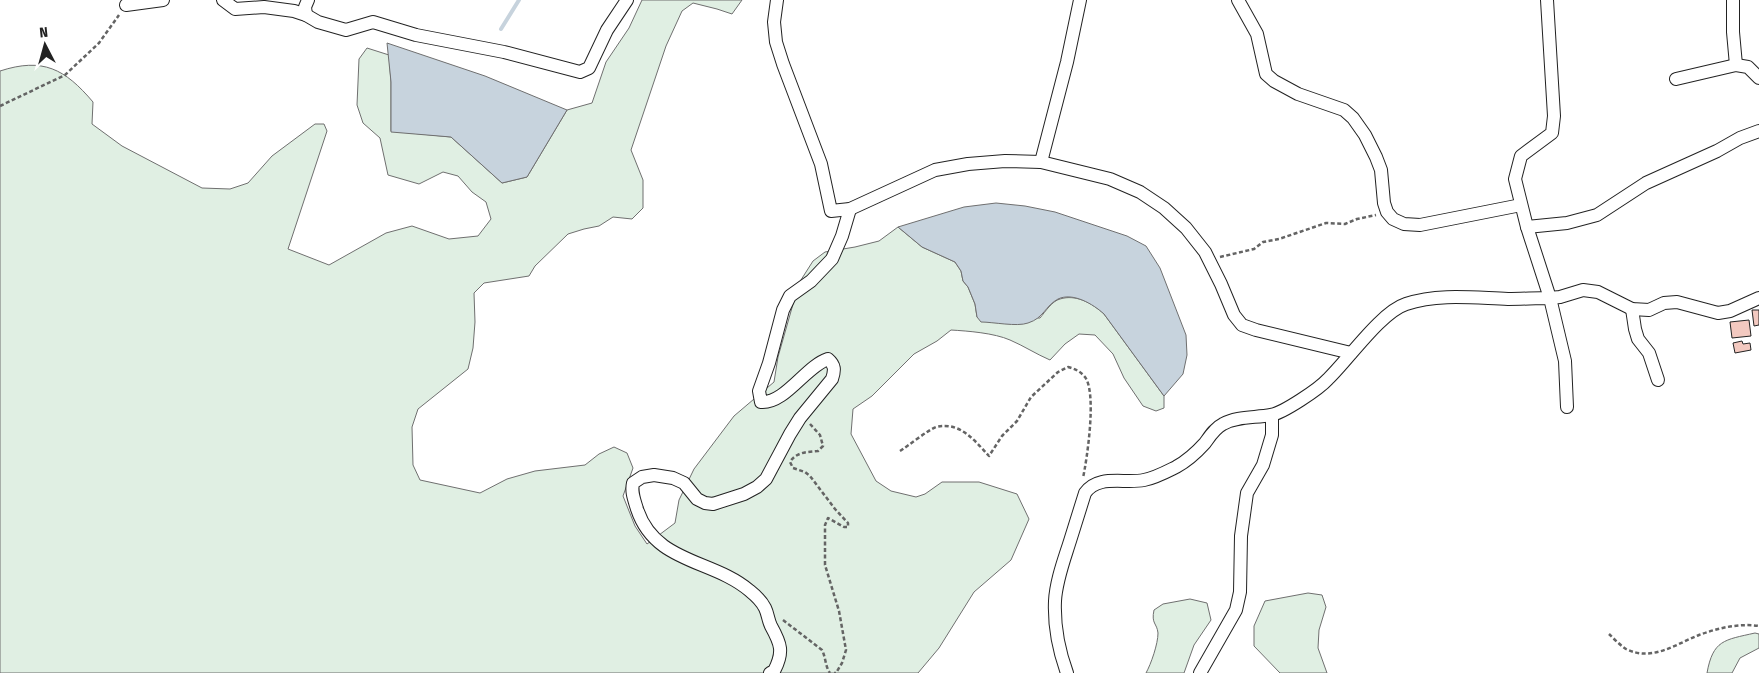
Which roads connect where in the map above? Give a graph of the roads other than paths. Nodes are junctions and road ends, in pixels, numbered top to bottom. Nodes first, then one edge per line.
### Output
1 (163, 0) edge
2 (223, 0) edge
3 (308, 0) edge
4 (627, 0) edge
5 (778, 0) edge
6 (1080, 0) edge
7 (1238, 0) edge
8 (1547, 0) edge
9 (1733, 0) edge
10 (126, 4) road end
11 (306, 15) junction
12 (1736, 65) junction
13 (1759, 78) edge
14 (1676, 79) dead end
15 (1759, 131) edge
16 (1041, 162) junction
17 (1521, 205) junction
18 (850, 209) junction
19 (1527, 227) junction
20 (1550, 298) junction
21 (1759, 298) edge
22 (1632, 309) junction
23 (1351, 353) junction
24 (1658, 380) dead end
25 (1567, 407) dead end
26 (1272, 415) junction
27 (770, 673) edge
28 (1067, 673) edge
29 (1200, 673) edge

1 - 10 street
2 - 11 street
3 - 11 street
4 - 11 street
5 - 18 street
6 - 16 street
7 - 17 street
8 - 17 street
9 - 12 street
12 - 13 street
12 - 14 street
15 - 19 street
16 - 18 street
16 - 23 street
17 - 19 street
18 - 27 street
19 - 20 street
20 - 22 street
20 - 23 street
20 - 25 street
21 - 22 street
22 - 24 street
23 - 26 street
26 - 28 street
26 - 29 street

